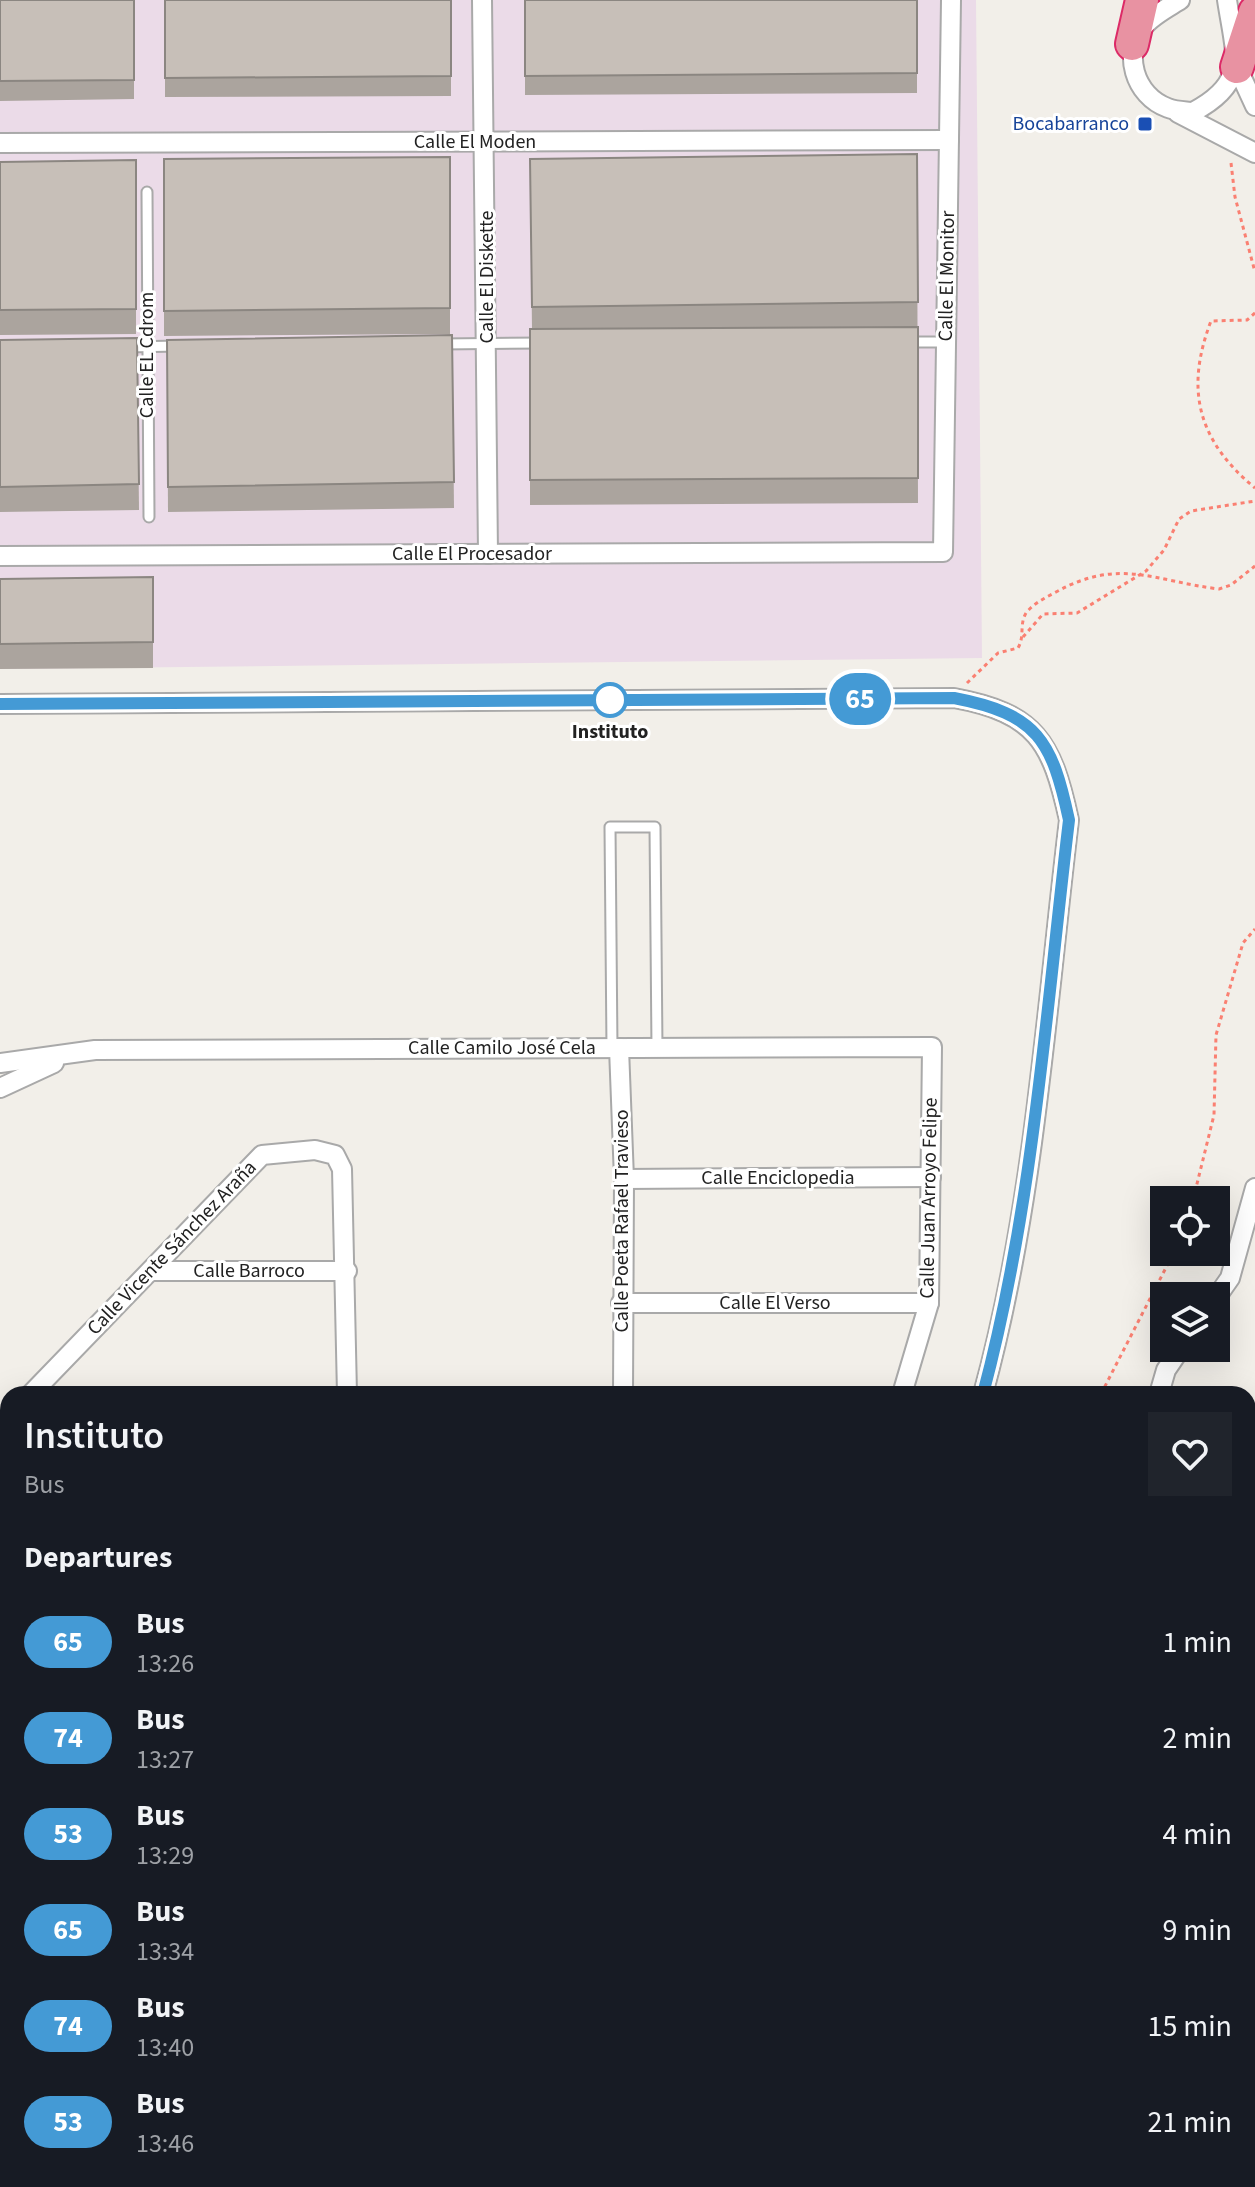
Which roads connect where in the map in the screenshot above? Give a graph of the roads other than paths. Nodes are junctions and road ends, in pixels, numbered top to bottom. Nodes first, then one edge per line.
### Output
1 (482, 0) edge
2 (951, 0) edge
3 (1142, 0) edge
4 (1180, 0) edge
5 (1227, 0) edge
6 (1255, 12) edge
7 (1132, 44) junction
8 (1237, 67) junction
9 (1255, 106) edge
10 (1168, 108) junction
11 (949, 140) junction
12 (486, 142) junction
13 (0, 143) edge
14 (1255, 153) edge
15 (147, 192) dead end
16 (899, 342) edge
17 (946, 342) junction
18 (551, 343) edge
19 (425, 344) edge
20 (487, 344) junction
21 (192, 346) edge
22 (117, 347) edge
23 (146, 347) junction
24 (149, 517) dead end
25 (943, 552) joint
26 (488, 554) junction
27 (0, 556) edge
28 (0, 704) edge
29 (932, 1047) joint
30 (615, 1048) junction
31 (657, 1048) junction
32 (71, 1054) junction
33 (0, 1063) edge
34 (0, 1088) edge
35 (931, 1177) junction
36 (624, 1179) junction
37 (1255, 1188) edge
38 (151, 1271) junction
39 (347, 1271) junction
40 (1227, 1282) edge
41 (621, 1303) junction
42 (929, 1303) junction
43 (1171, 1362) edge
44 (39, 1386) edge
45 (347, 1386) edge
46 (623, 1386) edge
47 (904, 1386) edge
48 (985, 1386) edge
49 (1161, 1386) edge

1 - 12 street, Calle El Diskette
2 - 11 street, Calle El Monitor
3 - 7 highway
4 - 7 street
5 - 8 street
6 - 8 highway
7 - 10 street
8 - 9 street
8 - 10 street
10 - 14 street
11 - 12 street, Calle El Moden
11 - 17 street, Calle El Monitor
12 - 13 street, Calle El Moden
12 - 20 street, Calle El Diskette
15 - 23 lane, Calle EL Cdrom
16 - 17 lane
17 - 25 street, Calle El Monitor
18 - 20 lane
19 - 20 lane
20 - 26 street, Calle El Diskette
21 - 23 lane
22 - 23 lane
23 - 24 lane, Calle EL Cdrom
25 - 26 street, Calle El Procesador
26 - 27 street, Calle El Procesador
28 - 48 street
29 - 31 street, Calle Camilo José Cela
29 - 35 street, Calle Juan Arroyo Felipe
30 - 31 street, Calle Camilo José Cela
30 - 31 lane
30 - 32 street, Calle Camilo José Cela
30 - 36 street, Calle Poeta Rafael Travieso
32 - 33 street, Calle Camilo José Cela
32 - 34 street, Calle Camilo José Cela
35 - 36 street, Calle Enciclopedia
35 - 42 street, Calle Juan Arroyo Felipe
36 - 41 street, Calle Poeta Rafael Travieso
37 - 40 street
38 - 39 street, Calle Barroco
38 - 39 street, Calle Vicente Sánchez Araña
38 - 44 street, Calle Vicente Sánchez Araña
39 - 45 street
41 - 42 street, Calle El Verso
41 - 46 street, Calle Poeta Rafael Travieso
42 - 47 street, Calle Juan Arroyo Felipe
43 - 49 street

